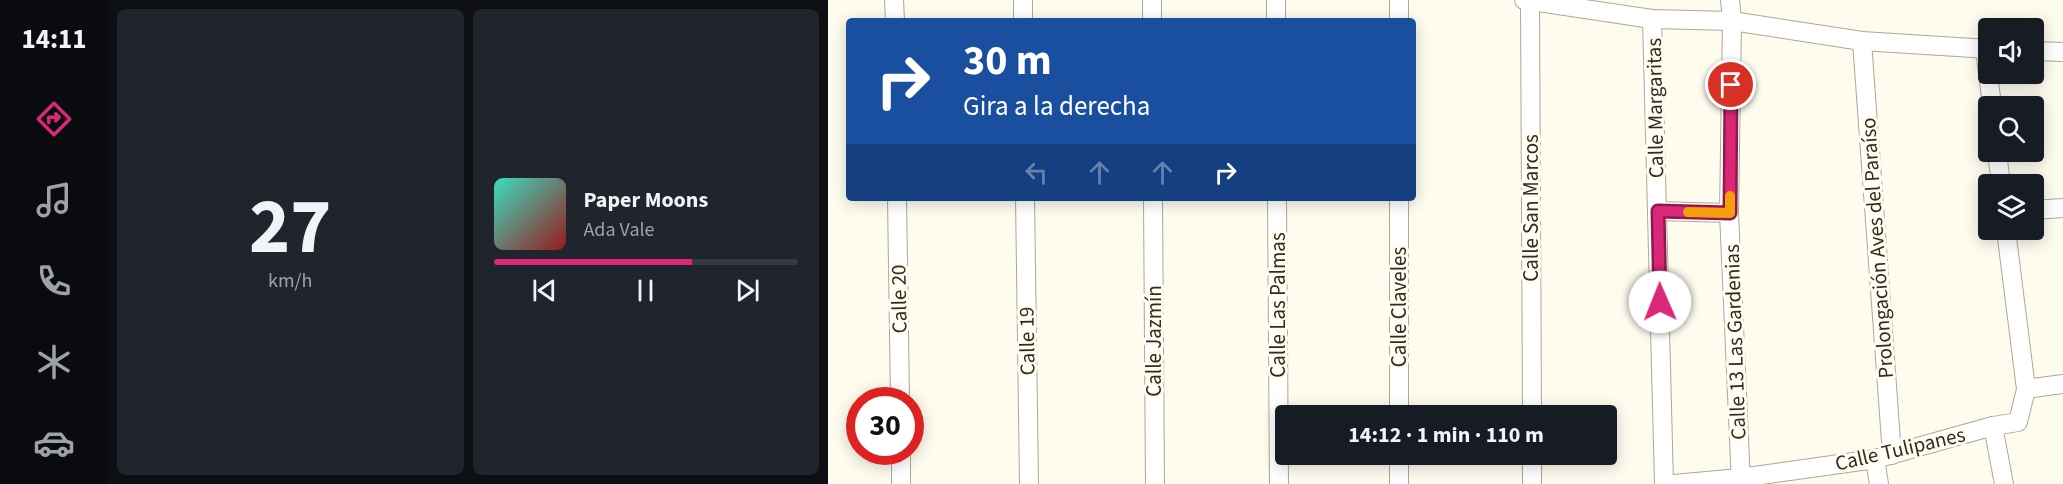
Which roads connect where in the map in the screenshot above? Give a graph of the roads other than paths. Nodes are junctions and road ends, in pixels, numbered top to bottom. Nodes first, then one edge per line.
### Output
1 (894, 0) edge
2 (1023, 0) edge
3 (1152, 0) edge
4 (1276, 0) edge
5 (1399, 0) edge
6 (1524, 0) edge
7 (1530, 0) edge
8 (1730, 0) edge
9 (894, 18) edge
10 (1023, 18) edge
11 (1152, 18) edge
12 (1276, 18) edge
13 (1399, 18) edge
14 (1652, 19) junction
15 (1732, 21) junction
16 (1862, 41) junction
17 (1978, 48) edge
18 (2044, 51) edge
19 (2063, 52) edge
20 (897, 201) edge
21 (1025, 201) edge
22 (1153, 201) edge
23 (1277, 201) edge
24 (1399, 201) edge
25 (2063, 208) edge
26 (2044, 209) edge
27 (1658, 211) junction
28 (1730, 213) junction
29 (2007, 240) edge
30 (2063, 384) edge
31 (900, 387) edge
32 (2026, 389) junction
33 (1399, 405) edge
34 (1532, 405) edge
35 (1993, 426) junction
36 (1884, 457) junction
37 (901, 465) edge
38 (1400, 465) edge
39 (1532, 465) edge
40 (1740, 481) edge
41 (901, 484) edge
42 (1029, 484) edge
43 (1155, 484) edge
44 (1279, 484) edge
45 (1400, 484) edge
46 (1532, 484) edge
47 (1664, 484) edge
48 (1674, 484) edge
49 (1879, 484) edge
50 (2004, 484) edge

1 - 9 street
2 - 10 street
3 - 11 street
4 - 12 street
5 - 13 street
6 - 7 street
7 - 14 street
7 - 34 street, Calle San Marcos
8 - 15 street, Calle 13 Las Gardenias
14 - 15 street
14 - 27 street, Calle Margaritas
15 - 16 street
15 - 28 street, Calle 13 Las Gardenias
16 - 17 street
16 - 36 street, Prolongación Aves del Paraíso
18 - 19 street
20 - 31 street, Calle 20
21 - 42 street, Calle 19
22 - 43 street, Calle Jazmín
23 - 44 street, Calle Las Palmas
24 - 33 street, Calle Claveles
25 - 26 street
27 - 28 street
27 - 47 street, Calle Margaritas
28 - 40 street, Calle 13 Las Gardenias
29 - 32 street
30 - 32 street
32 - 35 street, Calle Tulipanes
35 - 36 street, Calle Tulipanes
35 - 50 street
36 - 40 street, Calle Tulipanes
36 - 49 street, Prolongación Aves del Paraíso
37 - 41 street
38 - 45 street
39 - 46 street
40 - 48 street, Calle Tulipanes

